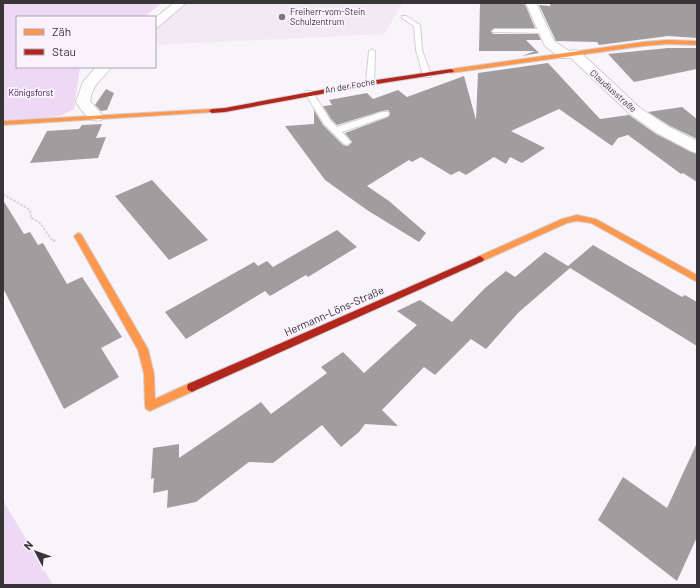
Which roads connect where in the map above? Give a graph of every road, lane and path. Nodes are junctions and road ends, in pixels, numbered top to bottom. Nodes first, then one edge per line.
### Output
1 (181, 3) edge
2 (531, 3) edge
3 (404, 17) dead end
4 (156, 23) edge
5 (543, 30) junction
6 (495, 31) dead end
7 (697, 43) edge
8 (372, 51) dead end
9 (570, 54) junction
10 (103, 68) edge
11 (427, 75) junction
12 (370, 83) junction
13 (310, 93) junction
14 (386, 114) dead end
15 (96, 117) junction
16 (3, 123) edge
17 (335, 131) junction
18 (347, 142) dead end
19 (697, 148) edge
20 (3, 194) edge
21 (78, 236) joint
22 (697, 279) edge

1 - 4 street
2 - 5 street, Claudiusstraße
3 - 11 lane
5 - 6 lane
5 - 9 street, Claudiusstraße
7 - 9 street, An der Foche
8 - 12 lane
9 - 11 street, An der Foche
9 - 19 street, Claudiusstraße
10 - 15 street
11 - 12 street, An der Foche
12 - 13 street, An der Foche
13 - 15 street, An der Foche
13 - 17 lane
14 - 17 lane
15 - 16 street, An der Foche
17 - 18 lane
20 - 21 path
21 - 22 street, Hermann-Löns-Straße

